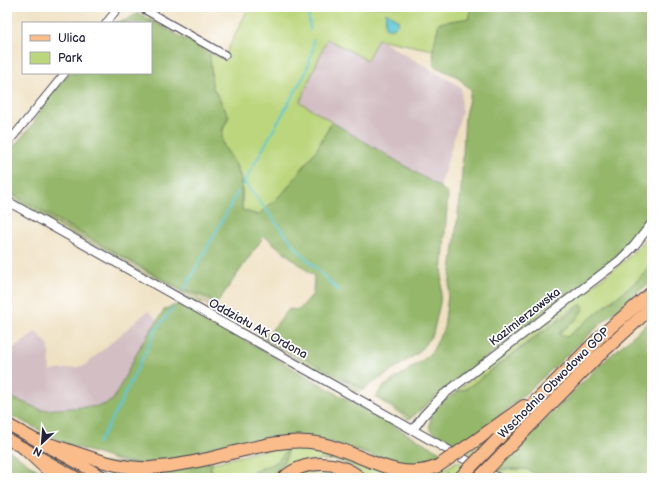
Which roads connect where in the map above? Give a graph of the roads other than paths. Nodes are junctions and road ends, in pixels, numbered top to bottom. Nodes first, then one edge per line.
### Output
1 (120, 7) edge
2 (140, 7) edge
3 (107, 22) edge
4 (225, 55) dead end
5 (65, 74) edge
6 (7, 144) edge
7 (7, 201) edge
8 (652, 223) edge
9 (652, 292) edge
10 (652, 307) edge
11 (538, 398) junction
12 (7, 424) edge
13 (414, 430) junction
14 (7, 439) edge
15 (38, 441) junction
16 (26, 450) junction
17 (56, 478) edge
18 (77, 478) edge
19 (105, 478) edge
20 (284, 478) edge
21 (360, 478) edge
22 (460, 478) edge
23 (479, 478) edge
24 (498, 478) edge

1 - 3 street
2 - 4 street
5 - 6 street
7 - 13 street, Oddziału AK Ordona
8 - 13 street, Kazimierzowska
9 - 11 highway, Wschodnia Obwodowa GOP
10 - 23 highway, Wschodnia Obwodowa GOP, bridge
11 - 15 highway, bridge
11 - 22 highway, Wschodnia Obwodowa GOP, bridge
12 - 15 main road
13 - 24 street, Oddziału AK Ordona
14 - 16 main road
15 - 19 main road
16 - 17 highway
16 - 18 main road
20 - 21 highway

